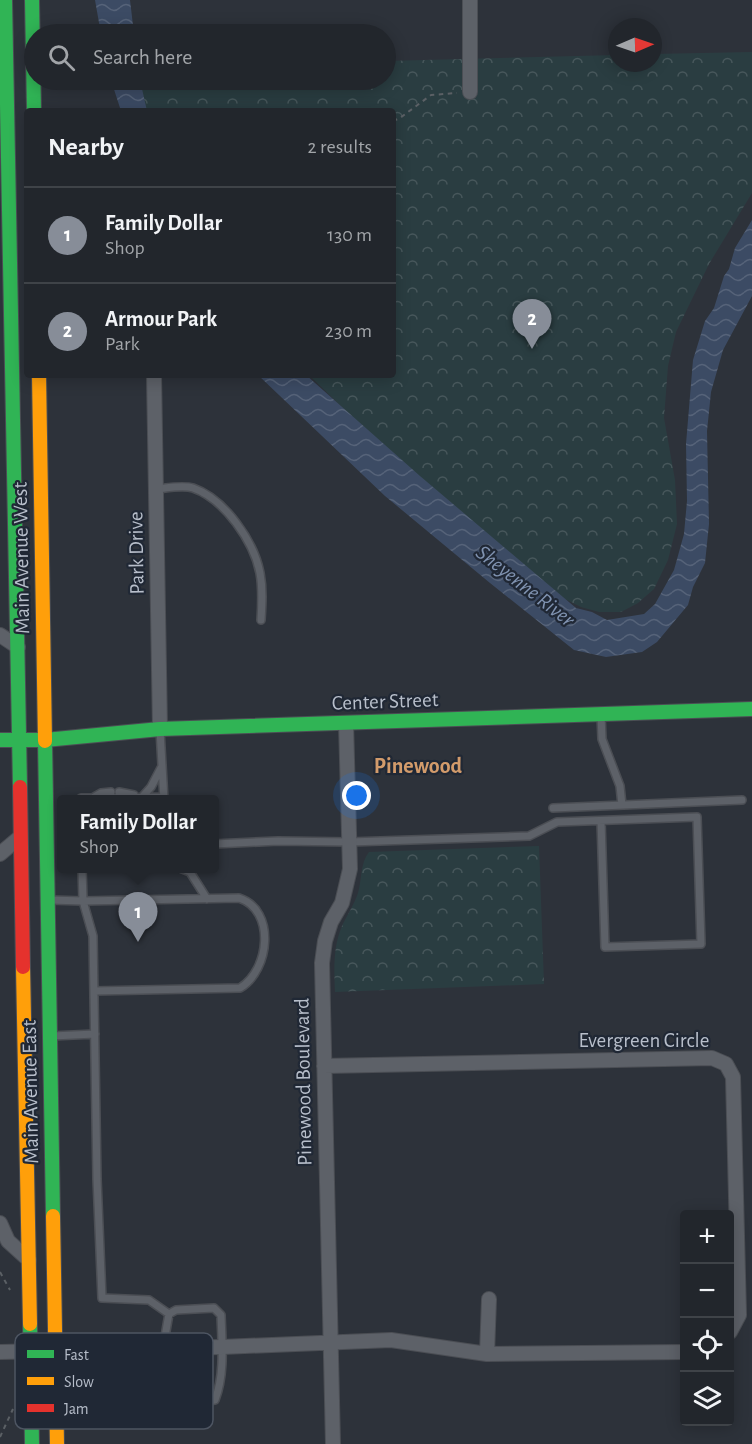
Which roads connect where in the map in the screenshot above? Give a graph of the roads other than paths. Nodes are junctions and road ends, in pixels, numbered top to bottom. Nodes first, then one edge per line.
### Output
1 (5, 0) edge
2 (32, 0) edge
3 (470, 0) edge
4 (32, 24) edge
5 (24, 69) edge
6 (3, 70) edge
7 (34, 90) edge
8 (470, 92) road end
9 (34, 108) edge
10 (4, 167) edge
11 (39, 378) edge
12 (154, 378) edge
13 (0, 401) edge
14 (13, 413) junction
15 (156, 489) junction
16 (261, 620) dead end
17 (0, 635) edge
18 (18, 647) junction
19 (752, 709) edge
20 (601, 714) junction
21 (346, 723) junction
22 (160, 729) junction
23 (0, 740) edge
24 (45, 740) junction
25 (20, 741) junction
26 (162, 766) junction
27 (111, 792) dead end
28 (119, 792) dead end
29 (97, 795) edge
30 (135, 795) edge
31 (142, 795) edge
32 (164, 795) edge
33 (742, 800) dead end
34 (622, 805) junction
35 (553, 808) dead end
36 (601, 820) junction
37 (20, 837) junction
38 (350, 843) junction
39 (219, 844) edge
40 (0, 854) edge
41 (82, 873) edge
42 (191, 873) edge
43 (207, 899) junction
44 (47, 900) junction
45 (82, 901) junction
46 (94, 991) junction
47 (95, 1034) junction
48 (50, 1036) junction
49 (324, 1066) junction
50 (0, 1223) edge
51 (29, 1260) junction
52 (489, 1299) dead end
53 (169, 1314) junction
54 (734, 1324) edge
55 (30, 1333) edge
56 (55, 1333) edge
57 (166, 1333) edge
58 (330, 1342) junction
59 (213, 1347) edge
60 (222, 1347) junction
61 (0, 1352) edge
62 (15, 1352) edge
63 (680, 1352) edge
64 (487, 1354) junction
65 (213, 1400) edge
66 (57, 1429) edge
67 (57, 1444) edge
68 (333, 1444) edge

1 - 6 main road, Main Avenue West
2 - 4 main road
3 - 8 street
5 - 6 main road
6 - 10 main road, Main Avenue West
7 - 9 main road
10 - 14 main road, Main Avenue West
11 - 24 main road, Main Avenue West
12 - 15 street, Park Drive
13 - 14 street
14 - 18 main road, Main Avenue West
15 - 16 lane
15 - 22 street, Park Drive
17 - 18 street
18 - 25 main road, Main Avenue West
19 - 20 main road, Center Street
20 - 21 main road, Center Street
20 - 34 lane
21 - 22 main road, Center Street
21 - 38 street, Pinewood Boulevard
22 - 24 main road, Center Street
22 - 26 lane
23 - 25 main road, Center Street
24 - 25 main road, Center Street
24 - 44 main road, Main Avenue East
25 - 37 main road, Main Avenue East
26 - 31 lane
26 - 32 lane
27 - 29 lane
28 - 30 lane
33 - 34 lane
34 - 35 lane
36 - 36 lane
36 - 38 lane
37 - 40 street
37 - 51 main road, Main Avenue East
38 - 39 lane
38 - 49 street, Pinewood Boulevard
41 - 45 lane
42 - 43 lane
43 - 45 lane
43 - 46 lane
44 - 45 lane
44 - 48 main road, Main Avenue East
45 - 46 lane
46 - 47 lane
47 - 48 lane
47 - 53 lane
48 - 56 main road, Main Avenue East
49 - 54 street, Evergreen Circle
49 - 58 street, Pinewood Boulevard
50 - 51 street
51 - 55 main road, Main Avenue East
52 - 64 street
53 - 57 lane
53 - 60 lane
58 - 60 street
58 - 64 street
58 - 68 street, Pinewood Boulevard
59 - 60 street
60 - 65 lane
61 - 62 street
63 - 64 street
66 - 67 main road, Main Avenue East

